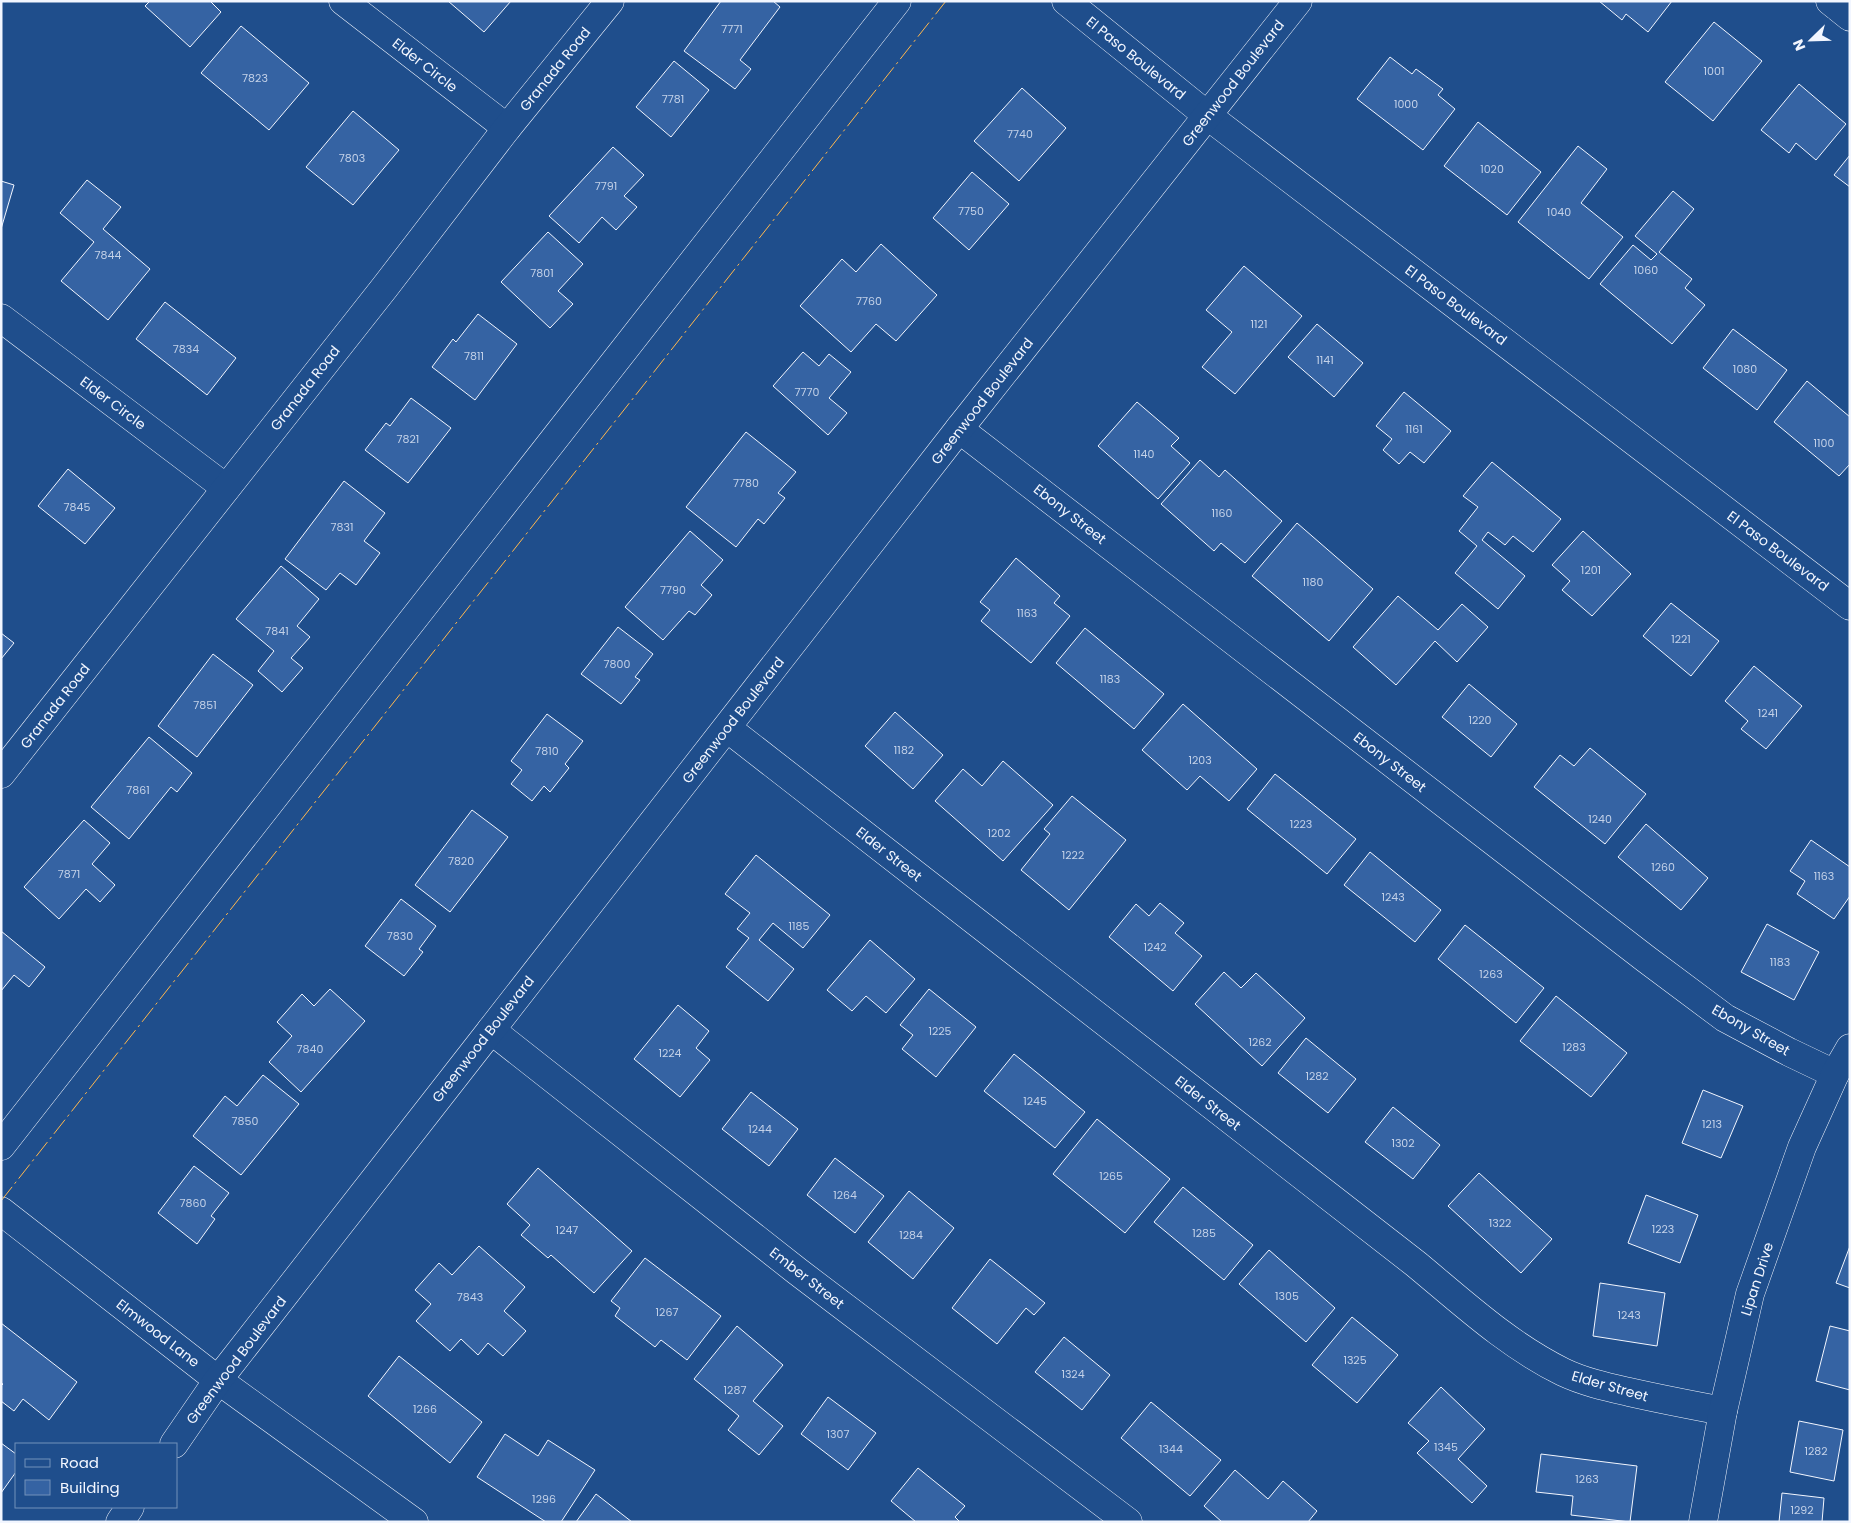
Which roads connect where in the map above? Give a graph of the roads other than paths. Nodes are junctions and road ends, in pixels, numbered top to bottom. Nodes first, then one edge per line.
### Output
1 (343, 1) edge
2 (610, 1) edge
3 (897, 1) edge
4 (1066, 1) edge
5 (1298, 1) edge
6 (1830, 1) edge
7 (1850, 16) edge
8 (1208, 116) junction
9 (506, 128) junction
10 (1, 318) edge
11 (959, 429) junction
12 (226, 488) junction
13 (1850, 606) edge
14 (727, 728) junction
15 (1, 774) edge
16 (491, 1030) junction
17 (1850, 1048) edge
18 (1835, 1074) junction
19 (1, 1146) edge
20 (1, 1211) edge
21 (218, 1380) junction
22 (1723, 1411) junction
23 (175, 1443) edge
24 (129, 1508) edge
25 (120, 1522) edge
26 (414, 1522) edge
27 (1128, 1522) edge
28 (1703, 1522) edge

1 - 9 street, Elder Circle
2 - 9 street, Granada Road
3 - 19 street
4 - 8 street, El Paso Boulevard
5 - 8 street, Greenwood Boulevard
6 - 7 street
8 - 11 street, Greenwood Boulevard
8 - 13 street, El Paso Boulevard
9 - 12 street, Granada Road
10 - 12 street, Elder Circle
11 - 14 street, Greenwood Boulevard
11 - 18 street, Ebony Street
12 - 15 street, Granada Road
14 - 16 street, Greenwood Boulevard
14 - 22 street, Elder Street
16 - 21 street, Greenwood Boulevard
16 - 27 street, Ember Street
17 - 18 street, Lipan Drive
18 - 22 street, Lipan Drive
20 - 21 street, Elmwood Lane
21 - 23 street, Greenwood Boulevard
21 - 26 street, Elmwood Lane
22 - 28 street, Lipan Drive
24 - 25 street

